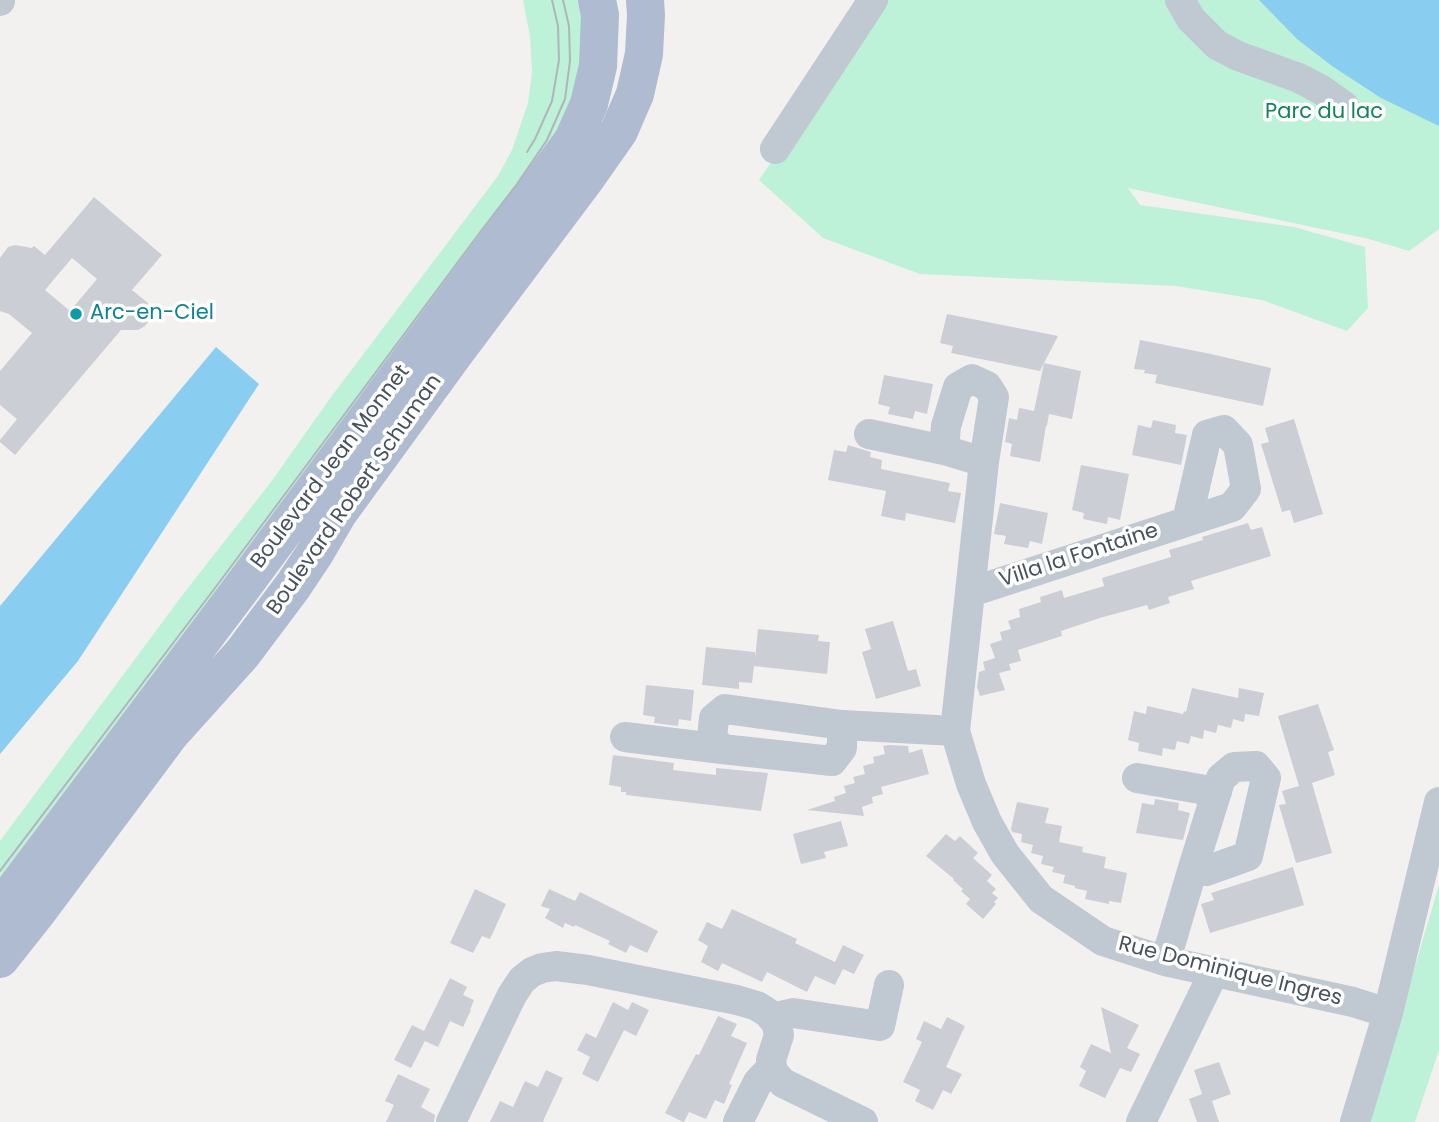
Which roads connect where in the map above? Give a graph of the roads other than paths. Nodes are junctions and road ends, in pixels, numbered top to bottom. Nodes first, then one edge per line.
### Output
1 (597, 0) edge
2 (645, 0) edge
3 (873, 0) edge
4 (1180, 0) edge
5 (1343, 106) dead end
6 (775, 149) dead end
7 (869, 434) dead end
8 (944, 450) junction
9 (984, 462) junction
10 (1187, 521) dead end
11 (971, 592) junction
12 (842, 725) junction
13 (955, 730) junction
14 (625, 737) dead end
15 (722, 749) junction
16 (1137, 778) dead end
17 (1217, 792) junction
18 (1439, 802) edge
19 (1434, 847) edge
20 (1192, 871) junction
21 (0, 909) edge
22 (0, 959) edge
23 (1165, 961) junction
24 (1214, 972) junction
25 (890, 985) dead end
26 (1388, 1013) junction
27 (772, 1018) junction
28 (772, 1067) junction
29 (451, 1122) edge
30 (738, 1122) edge
31 (863, 1122) edge
32 (1141, 1122) edge
33 (1355, 1122) edge

1 - 21 main road, Boulevard Jean Monnet
2 - 22 main road, Boulevard Robert Schuman
3 - 6 street
4 - 5 street
7 - 8 street
8 - 9 street
8 - 9 street, Rue Dominique Ingres
9 - 11 street, Rue Dominique Ingres
10 - 11 street, Villa la Fontaine
11 - 13 street, Rue Dominique Ingres
12 - 13 street
12 - 15 street
12 - 15 street
13 - 23 street, Rue Dominique Ingres
14 - 15 street
16 - 17 street
17 - 20 street
17 - 20 street
18 - 19 street
19 - 26 street
20 - 23 street
23 - 24 street, Rue Dominique Ingres
24 - 26 street, Rue Dominique Ingres
24 - 32 street
25 - 27 street
26 - 33 street
27 - 28 street
27 - 29 street
28 - 30 street
28 - 31 street

